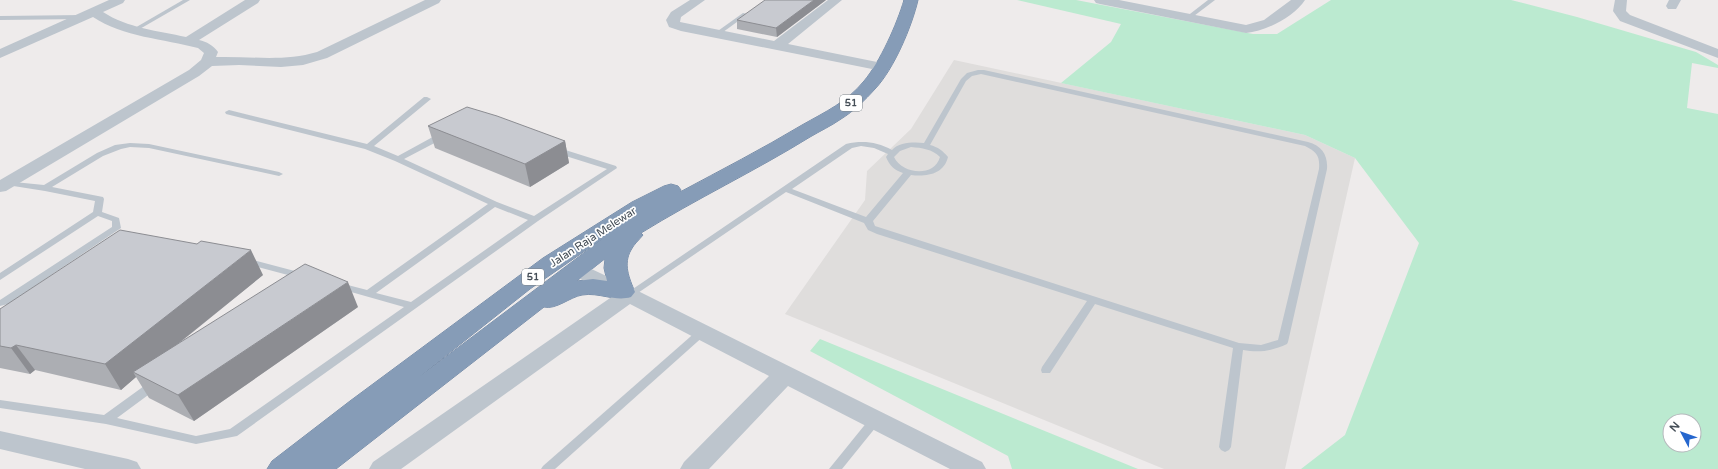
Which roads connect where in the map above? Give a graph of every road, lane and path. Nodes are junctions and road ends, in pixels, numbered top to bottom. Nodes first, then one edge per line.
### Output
1 (119, 0) edge
2 (187, 0) edge
3 (254, 0) edge
4 (434, 0) edge
5 (699, 0) edge
6 (836, 0) edge
7 (911, 0) edge
8 (1100, 0) edge
9 (1212, 0) edge
10 (1299, 0) edge
11 (1621, 0) edge
12 (1123, 2) edge
13 (754, 8) edge
14 (89, 15) junction
15 (0, 18) edge
16 (1188, 18) junction
17 (136, 29) junction
18 (717, 34) junction
19 (188, 41) junction
20 (777, 46) junction
21 (0, 54) edge
22 (1718, 54) edge
23 (208, 62) junction
24 (882, 67) junction
25 (427, 99) dead end
26 (229, 112) dead end
27 (810, 128) junction
28 (452, 129) edge
29 (926, 146) junction
30 (368, 147) junction
31 (547, 148) edge
32 (893, 153) junction
33 (398, 159) junction
34 (908, 172) junction
35 (279, 174) dead end
36 (4, 185) edge
37 (45, 188) junction
38 (785, 189) junction
39 (675, 203) junction
40 (494, 204) junction
41 (97, 213) junction
42 (535, 219) junction
43 (868, 221) junction
44 (234, 258) edge
45 (576, 269) junction
46 (0, 277) edge
47 (332, 284) edge
48 (290, 286) edge
49 (368, 294) junction
50 (626, 294) junction
51 (1093, 299) junction
52 (0, 303) edge
53 (413, 306) junction
54 (483, 313) junction
55 (507, 323) junction
56 (702, 332) junction
57 (1238, 346) junction
58 (1046, 370) dead end
59 (785, 374) junction
60 (163, 378) edge
61 (0, 404) edge
62 (876, 419) junction
63 (106, 420) junction
64 (0, 440) edge
65 (1225, 447) dead end
66 (128, 469) edge
67 (282, 469) edge
68 (313, 469) edge
69 (382, 469) edge
70 (547, 469) edge
71 (693, 469) edge
72 (835, 469) edge
73 (973, 469) edge

1 - 14 street
2 - 17 lane
3 - 19 street
4 - 23 street
5 - 18 street
6 - 20 street
7 - 24 highway, Jalan Raja Melewar / 51
8 - 12 street
9 - 16 lane
10 - 16 street
11 - 22 street
12 - 16 street
13 - 18 lane
14 - 15 lane
14 - 17 street
14 - 21 street
17 - 19 street
18 - 20 street
19 - 23 street
20 - 24 street
23 - 36 street
24 - 27 highway, Jalan Raja Melewar / 51
25 - 30 lane
26 - 30 lane
27 - 39 highway, Jalan Raja Melewar / 51
27 - 54 highway, Jalan Raja Melewar / 51
28 - 33 lane
29 - 32 lane
29 - 34 lane
29 - 57 lane
30 - 33 lane
31 - 42 lane
32 - 34 lane
32 - 38 lane
33 - 40 lane
34 - 43 lane
35 - 37 lane
36 - 37 lane
37 - 41 lane
38 - 43 lane
38 - 50 lane
39 - 45 highway, Jalan Raja Melewar / 51
39 - 50 highway
40 - 42 lane
40 - 49 lane
41 - 46 lane
41 - 52 lane
42 - 53 lane
43 - 51 lane
44 - 48 lane
45 - 50 street
45 - 54 highway
45 - 55 highway, Jalan Raja Melewar / 51
47 - 49 lane
49 - 53 lane
50 - 55 highway
50 - 56 street
50 - 69 street
51 - 57 lane
51 - 58 lane
53 - 63 lane
54 - 67 highway, Jalan Raja Melewar / 51
55 - 68 highway, Jalan Raja Melewar / 51
56 - 59 street
56 - 70 lane
57 - 65 lane
59 - 62 street
59 - 71 street
60 - 63 lane
61 - 63 lane
62 - 72 lane
62 - 73 street
64 - 66 street

